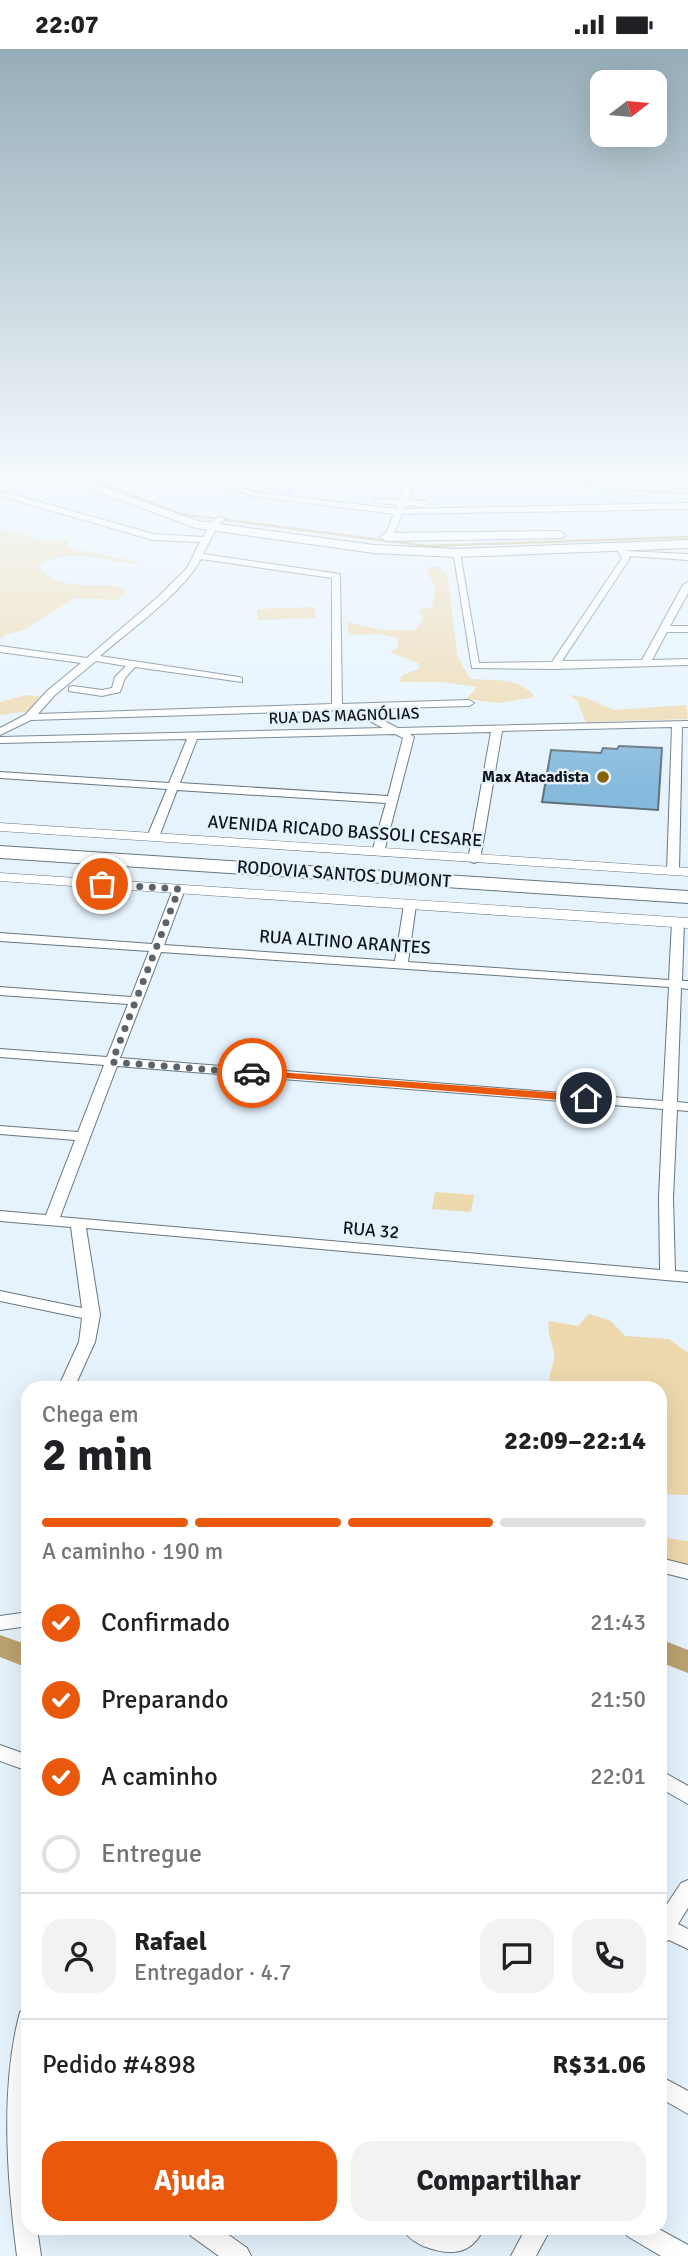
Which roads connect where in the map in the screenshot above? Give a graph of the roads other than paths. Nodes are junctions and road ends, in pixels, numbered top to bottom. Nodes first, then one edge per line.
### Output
1 (178, 580) edge
2 (337, 580) edge
3 (461, 580) edge
4 (611, 580) edge
5 (688, 585) edge
6 (685, 595) edge
7 (663, 629) junction
8 (688, 629) edge
9 (2, 645) edge
10 (93, 659) junction
11 (688, 662) edge
12 (645, 663) junction
13 (134, 664) junction
14 (554, 666) junction
15 (239, 680) dead end
16 (73, 689) dead end
17 (469, 703) dead end
18 (374, 707) junction
19 (342, 708) junction
20 (29, 717) junction
21 (382, 721) junction
22 (683, 724) edge
23 (498, 728) junction
24 (400, 730) junction
25 (0, 732) edge
26 (193, 736) junction
27 (0, 740) edge
28 (682, 773) edge
29 (0, 775) edge
30 (173, 787) junction
31 (391, 800) junction
32 (682, 820) edge
33 (0, 827) edge
34 (153, 837) junction
35 (0, 852) edge
36 (378, 852) junction
37 (0, 860) edge
38 (474, 860) junction
39 (680, 871) edge
40 (0, 877) edge
41 (179, 889) junction
42 (688, 897) edge
43 (410, 905) junction
44 (685, 915) edge
45 (0, 937) edge
46 (157, 946) junction
47 (401, 964) junction
48 (681, 985) edge
49 (0, 991) edge
50 (136, 1001) junction
51 (0, 1053) edge
52 (112, 1062) junction
53 (669, 1105) junction
54 (688, 1107) edge
55 (0, 1130) edge
56 (84, 1137) junction
57 (0, 1216) edge
58 (51, 1221) junction
59 (78, 1224) junction
60 (668, 1275) junction
61 (688, 1276) edge
62 (0, 1296) edge
63 (93, 1315) junction
64 (70, 1381) edge
65 (667, 1567) edge
66 (688, 1572) edge
67 (21, 1620) edge
68 (0, 1623) edge
69 (0, 1753) edge
70 (21, 1760) edge
71 (667, 1783) edge
72 (688, 1797) edge
73 (688, 1889) edge
74 (667, 1920) edge
75 (667, 1931) edge
76 (688, 1940) edge
77 (21, 2036) edge
78 (6, 2087) edge
79 (667, 2090) edge
80 (688, 2103) edge
81 (21, 2153) edge
82 (28, 2235) edge
83 (209, 2235) edge
84 (426, 2235) edge
85 (466, 2235) edge
86 (535, 2235) edge
87 (647, 2235) edge
88 (29, 2256) edge
89 (239, 2256) edge
90 (523, 2256) edge
91 (684, 2256) edge

1 - 10 street
2 - 19 street
3 - 14 street
4 - 14 street
5 - 6 street
6 - 7 street
7 - 8 street
7 - 12 street
9 - 10 street
10 - 13 street
10 - 20 street
11 - 12 street
12 - 14 street
13 - 15 street
13 - 16 street
17 - 18 street
18 - 19 street
18 - 21 street
19 - 20 street
19 - 21 street
20 - 25 street
21 - 24 street
22 - 23 street, RUA DAS MAGNÓLIAS
22 - 28 street
23 - 24 street, RUA DAS MAGNÓLIAS
23 - 38 street
24 - 26 street, RUA DAS MAGNÓLIAS
24 - 31 street
26 - 27 street, RUA DAS MAGNÓLIAS
26 - 30 street
28 - 32 street
29 - 30 street
30 - 31 street
30 - 34 street
31 - 36 street
32 - 39 street
33 - 34 street, AVENIDA RICADO BASSOLI CESARE
34 - 36 street, AVENIDA RICADO BASSOLI CESARE
35 - 42 highway, RODOVIA SANTOS DUMONT
36 - 38 street, AVENIDA RICADO BASSOLI CESARE
37 - 44 highway, RODOVIA SANTOS DUMONT
38 - 39 street, AVENIDA RICADO BASSOLI CESARE
40 - 41 street
41 - 43 street
41 - 46 street
43 - 44 street
43 - 47 street
44 - 48 street
45 - 46 street, RUA ALTINO ARANTES
46 - 47 street, RUA ALTINO ARANTES
46 - 50 street
47 - 48 street, RUA ALTINO ARANTES
48 - 53 street
49 - 50 street
50 - 52 street
51 - 52 street
52 - 53 street
52 - 56 street
53 - 54 street
53 - 60 street
55 - 56 street
56 - 58 street
57 - 58 street, RUA 32
58 - 59 street, RUA 32
59 - 60 street, RUA 32
59 - 63 street
60 - 61 street, RUA 32
62 - 63 street
63 - 64 street
65 - 66 street
67 - 68 street
69 - 70 street
71 - 72 street
73 - 74 street
75 - 76 street
77 - 78 street
78 - 81 street
79 - 80 street
82 - 88 street
83 - 89 street
84 - 85 street
86 - 90 street
87 - 91 street

